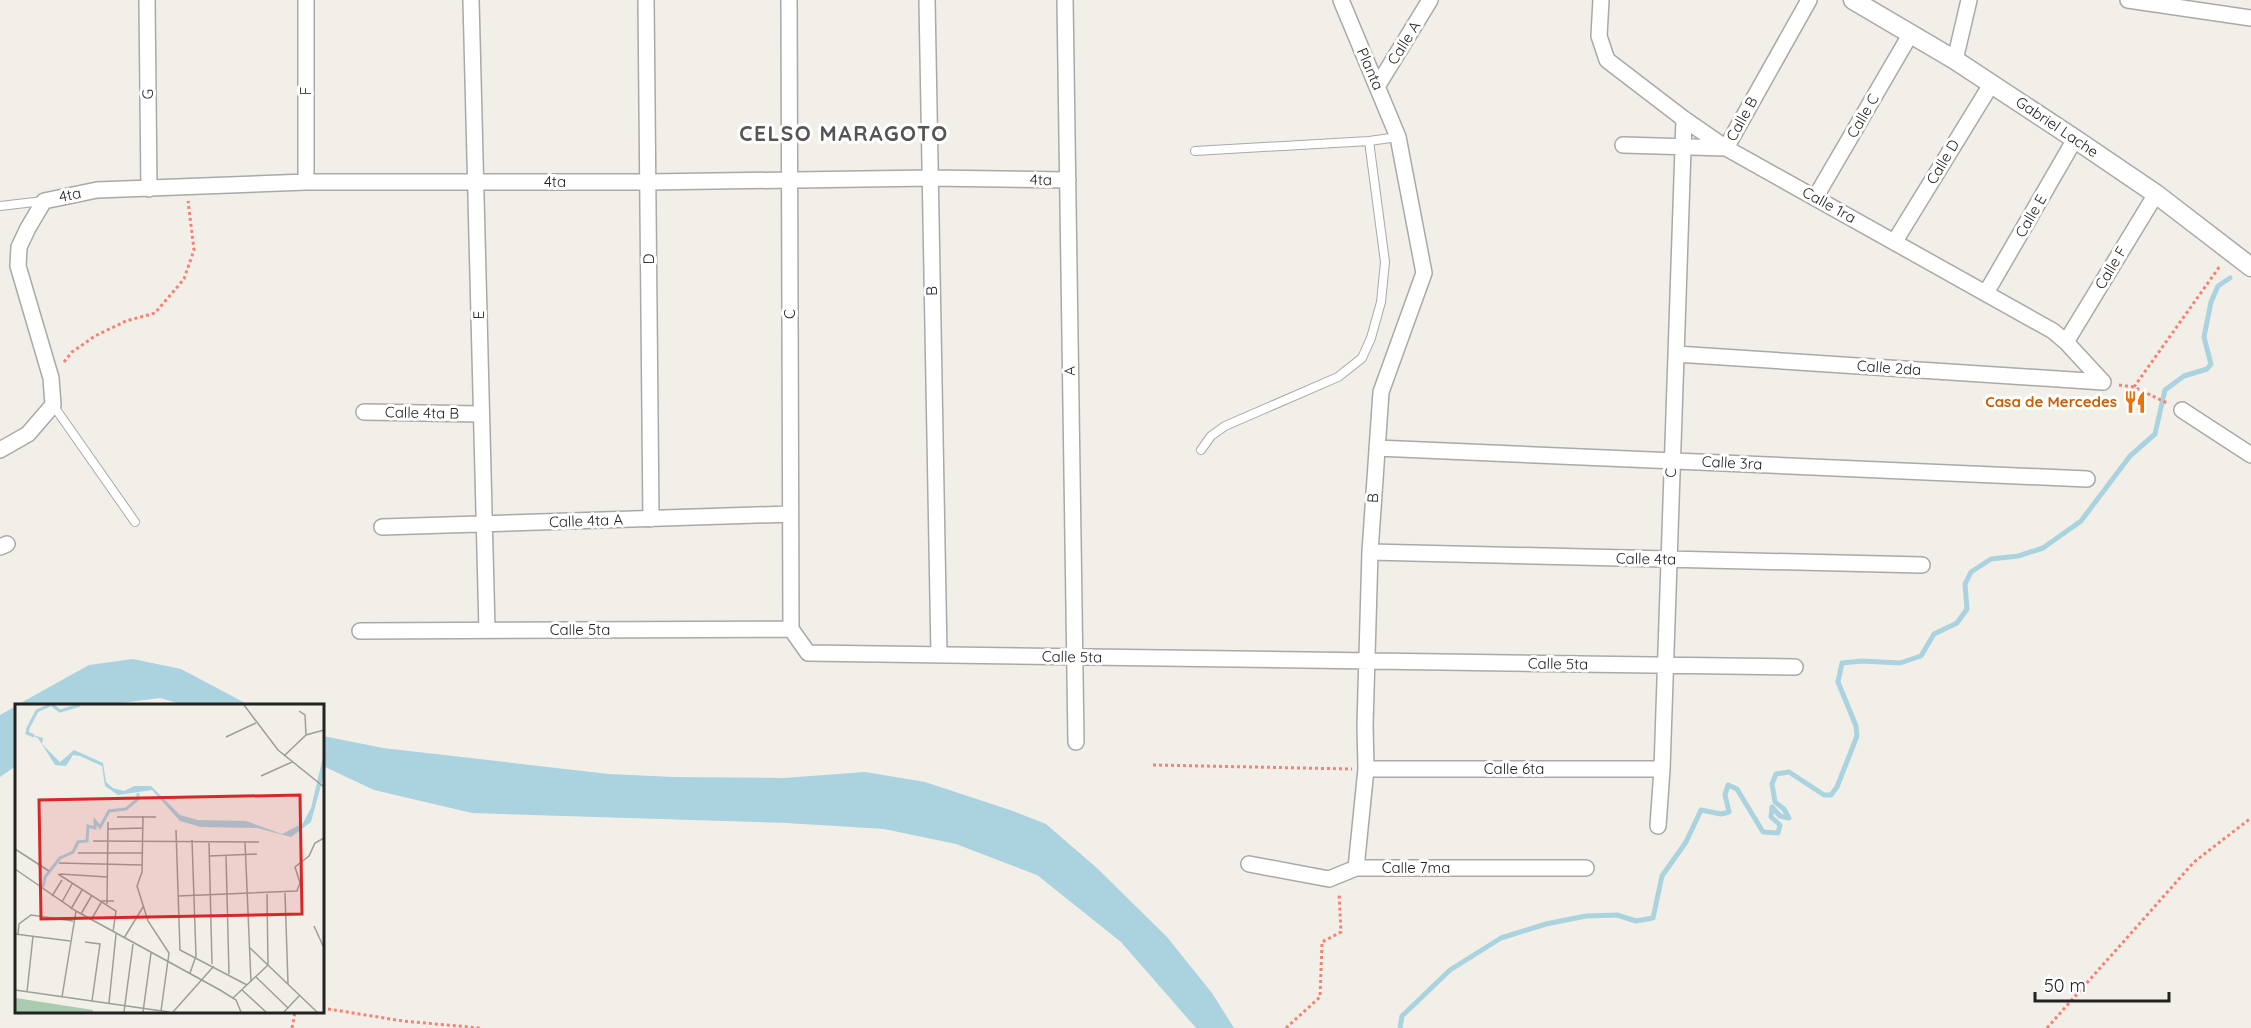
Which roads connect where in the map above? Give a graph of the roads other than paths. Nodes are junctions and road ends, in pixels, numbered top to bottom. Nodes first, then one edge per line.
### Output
1 (147, 0) edge
2 (306, 0) edge
3 (471, 0) edge
4 (646, 0) edge
5 (789, 0) edge
6 (927, 0) edge
7 (1065, 0) edge
8 (1341, 0) edge
9 (1430, 0) edge
10 (1601, 0) edge
11 (1809, 0) edge
12 (1853, 0) edge
13 (1970, 0) edge
14 (2128, 0) edge
15 (2251, 18) edge
16 (1910, 34) junction
17 (1954, 60) junction
18 (1992, 84) junction
19 (1378, 86) junction
20 (1684, 119) junction
21 (1398, 137) junction
22 (2075, 139) junction
23 (1369, 141) junction
24 (1623, 146) dead end
25 (1683, 147) junction
26 (1726, 148) junction
27 (1195, 151) dead end
28 (930, 178) junction
29 (790, 180) junction
30 (1068, 180) junction
31 (306, 182) junction
32 (648, 182) junction
33 (475, 183) junction
34 (149, 189) junction
35 (2156, 194) junction
36 (1815, 198) junction
37 (44, 201) junction
38 (0, 206) edge
39 (1895, 241) junction
40 (2251, 267) edge
41 (1986, 293) junction
42 (2066, 342) junction
43 (1676, 354) junction
44 (2103, 382) joint
45 (53, 405) junction
46 (2178, 408) road end
47 (363, 412) dead end
48 (481, 414) junction
49 (1377, 448) junction
50 (0, 450) edge
51 (1201, 450) dead end
52 (2251, 455) edge
53 (1672, 461) junction
54 (2087, 479) dead end
55 (790, 514) junction
56 (651, 519) junction
57 (135, 522) dead end
58 (484, 524) junction
59 (382, 527) dead end
60 (1370, 552) junction
61 (1669, 559) junction
62 (1922, 565) dead end
63 (791, 629) junction
64 (487, 630) junction
65 (360, 631) dead end
66 (939, 655) junction
67 (1074, 657) junction
68 (1368, 661) junction
69 (1665, 665) junction
70 (1795, 667) dead end
71 (1076, 742) dead end
72 (1366, 769) junction
73 (1662, 769) junction
74 (1658, 826) dead end
75 (1249, 864) dead end
76 (1356, 868) junction
77 (1586, 868) dead end

1 - 34 street, G
2 - 31 street, F
3 - 33 street, E
4 - 32 street, D
5 - 29 street, C
6 - 28 street, B
7 - 30 street, A
8 - 19 street, Planta
9 - 19 street, Calle A
10 - 20 street, Calle 1ra
11 - 26 street, Calle B
12 - 16 street, Gabriel Lache
13 - 17 street
14 - 15 street
16 - 17 street, Gabriel Lache
16 - 36 street, Calle C
17 - 18 street, Gabriel Lache
18 - 22 street, Gabriel Lache
18 - 39 street, Calle D
19 - 21 street, Planta
20 - 25 street, C
20 - 26 street, Calle 1ra
21 - 23 lane
21 - 49 street, B
22 - 35 street, Gabriel Lache
22 - 41 street, Calle E
23 - 27 lane
23 - 51 lane
24 - 25 street, Calle B
25 - 26 street, Calle B
25 - 43 street, C
26 - 36 street, Calle 1ra
28 - 29 street, 4ta
28 - 30 street, 4ta
28 - 66 street, B
29 - 32 street, 4ta
29 - 55 street, C
30 - 67 street, A
31 - 33 street, 4ta
31 - 34 street, 4ta
32 - 33 street, 4ta
32 - 56 street, D
33 - 48 street, E
34 - 37 street, 4ta
35 - 40 street, Gabriel Lache
35 - 42 street, Calle F
36 - 39 street, Calle 1ra
37 - 38 lane
37 - 45 street
39 - 41 street, Calle 1ra
41 - 42 street, Calle 1ra
42 - 44 street, Calle 1ra
43 - 44 street, Calle 2da
43 - 53 street, C
45 - 50 street
45 - 57 lane
46 - 52 street
47 - 48 street, Calle 4ta B
48 - 58 street, E
49 - 53 street, Calle 3ra
49 - 60 street, B
53 - 54 street, Calle 3ra
53 - 61 street, C
55 - 56 street, Calle 4ta A
55 - 63 street, C
56 - 58 street, Calle 4ta A
58 - 59 street, Calle 4ta A
58 - 64 street, E
60 - 61 street, Calle 4ta
60 - 68 street, B
61 - 62 street, Calle 4ta
61 - 69 street, C
63 - 64 street, Calle 5ta
63 - 66 street, Calle 5ta
64 - 65 street, Calle 5ta
66 - 67 street, Calle 5ta
67 - 68 street, Calle 5ta
67 - 71 street, A
68 - 69 street, Calle 5ta
68 - 72 street, B
69 - 70 street, Calle 5ta
69 - 73 street, C
72 - 73 street, Calle 6ta
72 - 76 street, B
73 - 74 street, C
75 - 76 street, Calle 7ma
76 - 77 street, Calle 7ma

